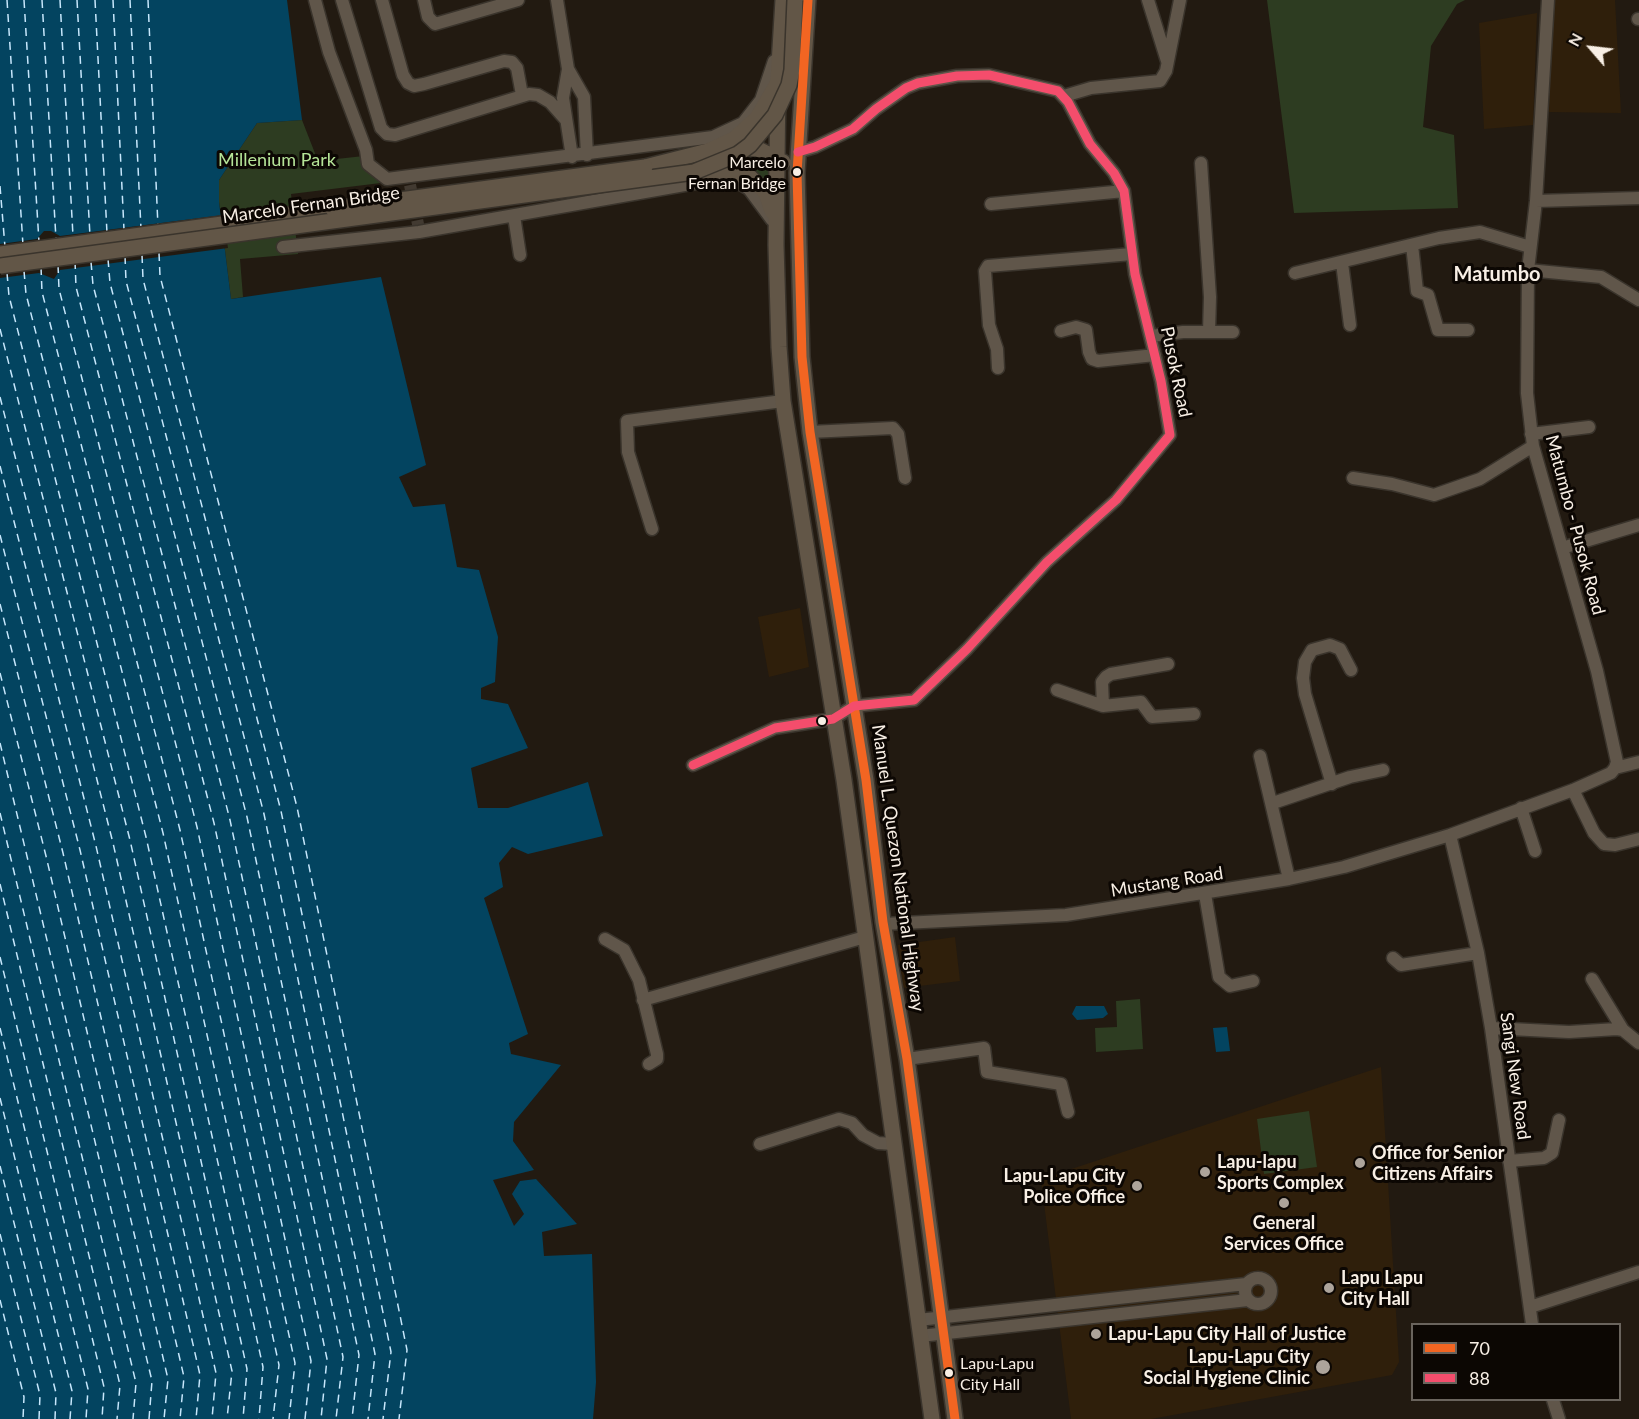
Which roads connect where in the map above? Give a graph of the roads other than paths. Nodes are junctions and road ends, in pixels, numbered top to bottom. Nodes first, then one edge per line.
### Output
1 (315, 0) edge
2 (342, 0) edge
3 (382, 0) edge
4 (424, 0) edge
5 (518, 0) edge
6 (557, 0) edge
7 (783, 0) edge
8 (795, 0) edge
9 (808, 0) edge
10 (1148, 0) edge
11 (1179, 0) edge
12 (1548, 0) edge
13 (488, 5) edge
14 (781, 22) junction
15 (1167, 62) junction
16 (568, 69) junction
17 (778, 81) junction
18 (522, 96) junction
19 (1064, 96) junction
20 (566, 120) junction
21 (708, 151) junction
22 (798, 152) junction
23 (587, 155) junction
24 (777, 156) junction
25 (572, 157) junction
26 (1201, 163) dead end
27 (797, 173) junction
28 (1124, 191) junction
29 (1639, 198) edge
30 (1536, 201) junction
31 (991, 204) dead end
32 (513, 216) junction
33 (334, 221) junction
34 (776, 225) junction
35 (1412, 245) junction
36 (284, 247) dead end
37 (1530, 247) junction
38 (0, 254) edge
39 (1132, 254) junction
40 (520, 255) dead end
41 (1342, 262) junction
42 (0, 267) edge
43 (1528, 270) junction
44 (1295, 273) dead end
45 (1639, 300) edge
46 (1350, 325) dead end
47 (1467, 330) dead end
48 (800, 331) junction
49 (1061, 331) dead end
50 (1209, 332) junction
51 (1233, 332) dead end
52 (778, 333) junction
53 (1151, 336) junction
54 (1155, 355) junction
55 (998, 368) dead end
56 (783, 400) junction
57 (1589, 427) dead end
58 (810, 432) junction
59 (1532, 440) junction
60 (905, 478) dead end
61 (1353, 478) dead end
62 (1639, 525) edge
63 (652, 529) dead end
64 (1562, 548) junction
65 (1168, 664) dead end
66 (1350, 670) dead end
67 (1057, 690) dead end
68 (854, 706) junction
69 (1103, 706) junction
70 (1194, 714) dead end
71 (833, 719) junction
72 (1260, 756) dead end
73 (1639, 762) edge
74 (693, 765) dead end
75 (1616, 768) junction
76 (1383, 770) dead end
77 (1332, 784) junction
78 (1573, 790) junction
79 (1273, 803) junction
80 (1521, 808) junction
81 (1449, 835) junction
82 (1639, 838) edge
83 (1535, 851) dead end
84 (1289, 879) junction
85 (1205, 894) junction
86 (884, 924) junction
87 (865, 937) junction
88 (605, 939) dead end
89 (1478, 953) junction
90 (1393, 958) dead end
91 (1592, 979) dead end
92 (1253, 981) dead end
93 (643, 999) junction
94 (1491, 1028) junction
95 (1623, 1030) junction
96 (1639, 1043) edge
97 (906, 1059) junction
98 (649, 1064) dead end
99 (1068, 1112) dead end
100 (1559, 1119) dead end
101 (760, 1144) dead end
102 (894, 1144) junction
103 (1509, 1161) junction
104 (1639, 1272) edge
105 (1246, 1284) junction
106 (1125, 1296) junction
107 (1248, 1300) junction
108 (1530, 1307) junction
109 (1129, 1312) junction
110 (943, 1317) junction
111 (918, 1320) junction
112 (1532, 1323) edge
113 (945, 1333) junction
114 (920, 1336) junction
115 (1553, 1401) edge
116 (932, 1419) edge
117 (954, 1419) edge
118 (1559, 1419) edge

1 - 25 street
2 - 18 street
3 - 18 street
4 - 13 street
5 - 13 street
6 - 16 street
7 - 14 main road
8 - 33 main road, Marcelo Fernan Bridge, bridge
9 - 22 main road, Manuel L. Quezon National Highway
10 - 15 street
11 - 15 street
12 - 30 street, Matumbo - Pusok Road
14 - 17 main road
14 - 23 street
15 - 19 street
16 - 20 street
16 - 23 street
17 - 21 main road, Marcelo Fernan Bridge
17 - 24 main road
18 - 20 street
19 - 22 street
19 - 28 street, Pusok Road
20 - 25 street
21 - 24 main road
21 - 38 main road, Marcelo Fernan Bridge, bridge
22 - 27 main road, Manuel L. Quezon National Highway
23 - 25 street
24 - 27 main road
24 - 34 main road
26 - 50 street
27 - 48 main road, Manuel L. Quezon National Highway
28 - 31 street
28 - 39 street, Pusok Road
29 - 30 street
30 - 37 street, Matumbo - Pusok Road
32 - 34 street
32 - 36 street
32 - 40 street
33 - 34 main road, bridge
33 - 42 main road, Marcelo Fernan Bridge, bridge
34 - 52 main road
35 - 37 street
35 - 41 street
35 - 47 street
37 - 43 street, Matumbo - Pusok Road
39 - 53 street, Pusok Road
39 - 55 street
41 - 44 street
41 - 46 street
43 - 45 street
43 - 59 street, Matumbo - Pusok Road
48 - 52 main road
48 - 58 main road, Manuel L. Quezon National Highway
49 - 54 street
50 - 51 street
50 - 53 street
52 - 56 main road
53 - 54 street, Pusok Road
54 - 68 street, Pusok Road
56 - 63 street
56 - 71 main road
57 - 59 street
58 - 60 street
58 - 68 main road, Manuel L. Quezon National Highway
59 - 61 street
59 - 64 street, Matumbo - Pusok Road
62 - 64 street
64 - 75 street, Matumbo - Pusok Road
65 - 69 street
66 - 77 street
67 - 69 street
68 - 71 street, Pusok Road
68 - 86 main road, Manuel L. Quezon National Highway
69 - 70 street
71 - 74 street, Pusok Road
71 - 87 main road
72 - 79 street
73 - 75 street
75 - 78 street
76 - 77 street
77 - 79 street
78 - 80 street
78 - 82 street
79 - 84 street
80 - 81 street
80 - 83 street
81 - 84 street, Mustang Road
81 - 89 street, Sangi New Road
84 - 85 street, Mustang Road
85 - 86 street, Mustang Road
85 - 92 street
86 - 97 main road, Manuel L. Quezon National Highway
87 - 93 street
87 - 102 main road
88 - 93 street
89 - 90 street
89 - 94 street, Sangi New Road
91 - 95 street
93 - 98 street
94 - 95 street
94 - 103 street, Sangi New Road
95 - 96 street
97 - 99 street
97 - 110 main road, Manuel L. Quezon National Highway
100 - 103 street
101 - 102 street
102 - 111 main road
103 - 108 street, Sangi New Road
104 - 108 street
105 - 106 street
105 - 107 street
105 - 107 street
106 - 109 street
106 - 110 street
107 - 109 street
108 - 112 street, Sangi New Road
109 - 113 street
110 - 111 street
110 - 113 main road, Manuel L. Quezon National Highway
111 - 114 main road
113 - 114 street
113 - 117 main road, Manuel L. Quezon National Highway
114 - 116 main road
115 - 118 street

